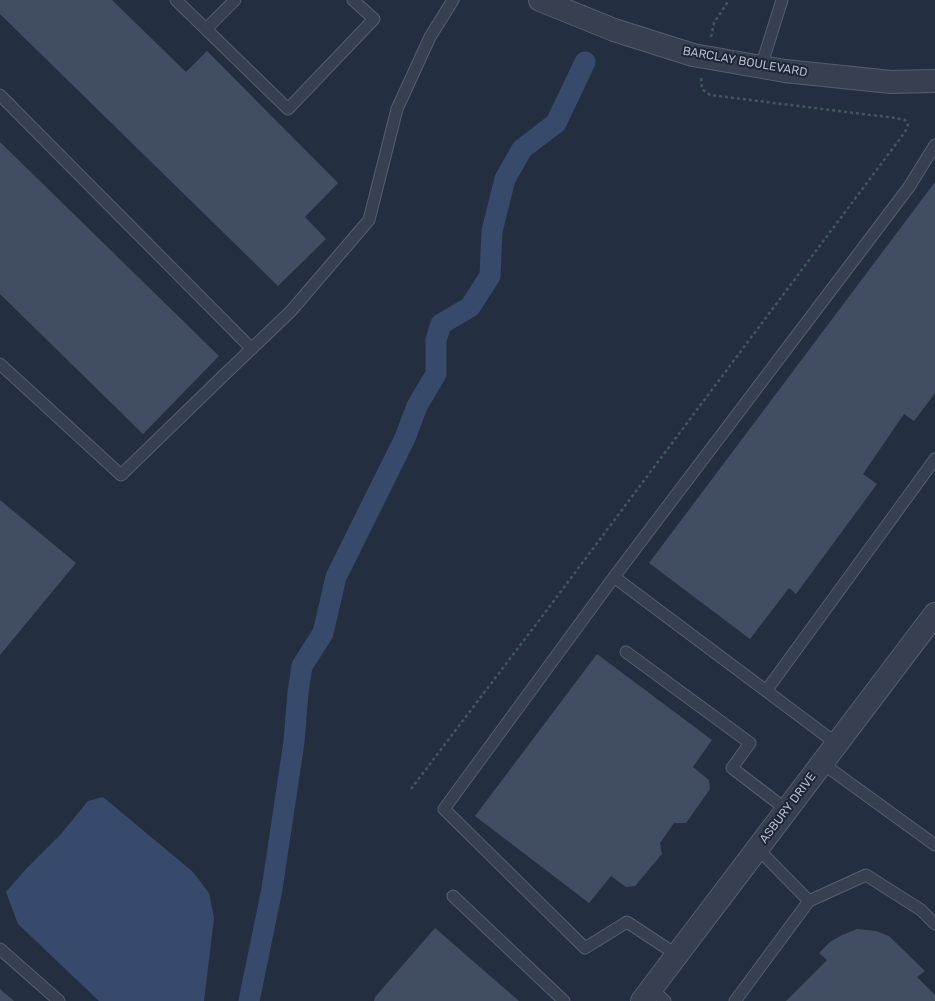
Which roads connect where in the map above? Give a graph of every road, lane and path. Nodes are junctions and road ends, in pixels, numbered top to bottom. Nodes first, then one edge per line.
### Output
1 (176, 0) edge
2 (235, 0) edge
3 (353, 0) edge
4 (453, 0) edge
5 (540, 0) edge
6 (729, 0) edge
7 (782, 0) edge
8 (206, 29) junction
9 (710, 41) dead end
10 (761, 67) junction
11 (700, 78) dead end
12 (935, 81) edge
13 (0, 95) edge
14 (935, 145) edge
15 (252, 349) junction
16 (0, 364) edge
17 (935, 459) edge
18 (614, 577) junction
19 (935, 614) edge
20 (626, 652) dead end
21 (766, 691) junction
22 (837, 744) junction
23 (822, 763) junction
24 (411, 789) dead end
25 (787, 810) junction
26 (935, 845) edge
27 (758, 849) junction
28 (453, 896) dead end
29 (809, 902) junction
30 (935, 924) edge
31 (0, 949) edge
32 (677, 955) junction
33 (653, 997) edge
34 (59, 1001) edge
35 (564, 1001) edge
36 (735, 1001) edge

1 - 8 lane
2 - 8 lane
3 - 8 lane
4 - 15 lane
5 - 10 street, BARCLAY BOULEVARD
6 - 9 path
7 - 10 lane
10 - 12 street, BARCLAY BOULEVARD
11 - 24 path
13 - 15 lane
14 - 18 lane
15 - 16 lane
17 - 21 lane
18 - 21 lane
18 - 32 lane
19 - 22 street, ASBURY DRIVE
20 - 25 lane
21 - 22 lane
22 - 23 street, ASBURY DRIVE
23 - 25 street, ASBURY DRIVE
23 - 26 lane
25 - 27 street, ASBURY DRIVE
27 - 29 lane
27 - 32 street, ASBURY DRIVE
28 - 35 lane
29 - 30 lane
29 - 36 lane
31 - 34 lane
32 - 33 street, ASBURY DRIVE

